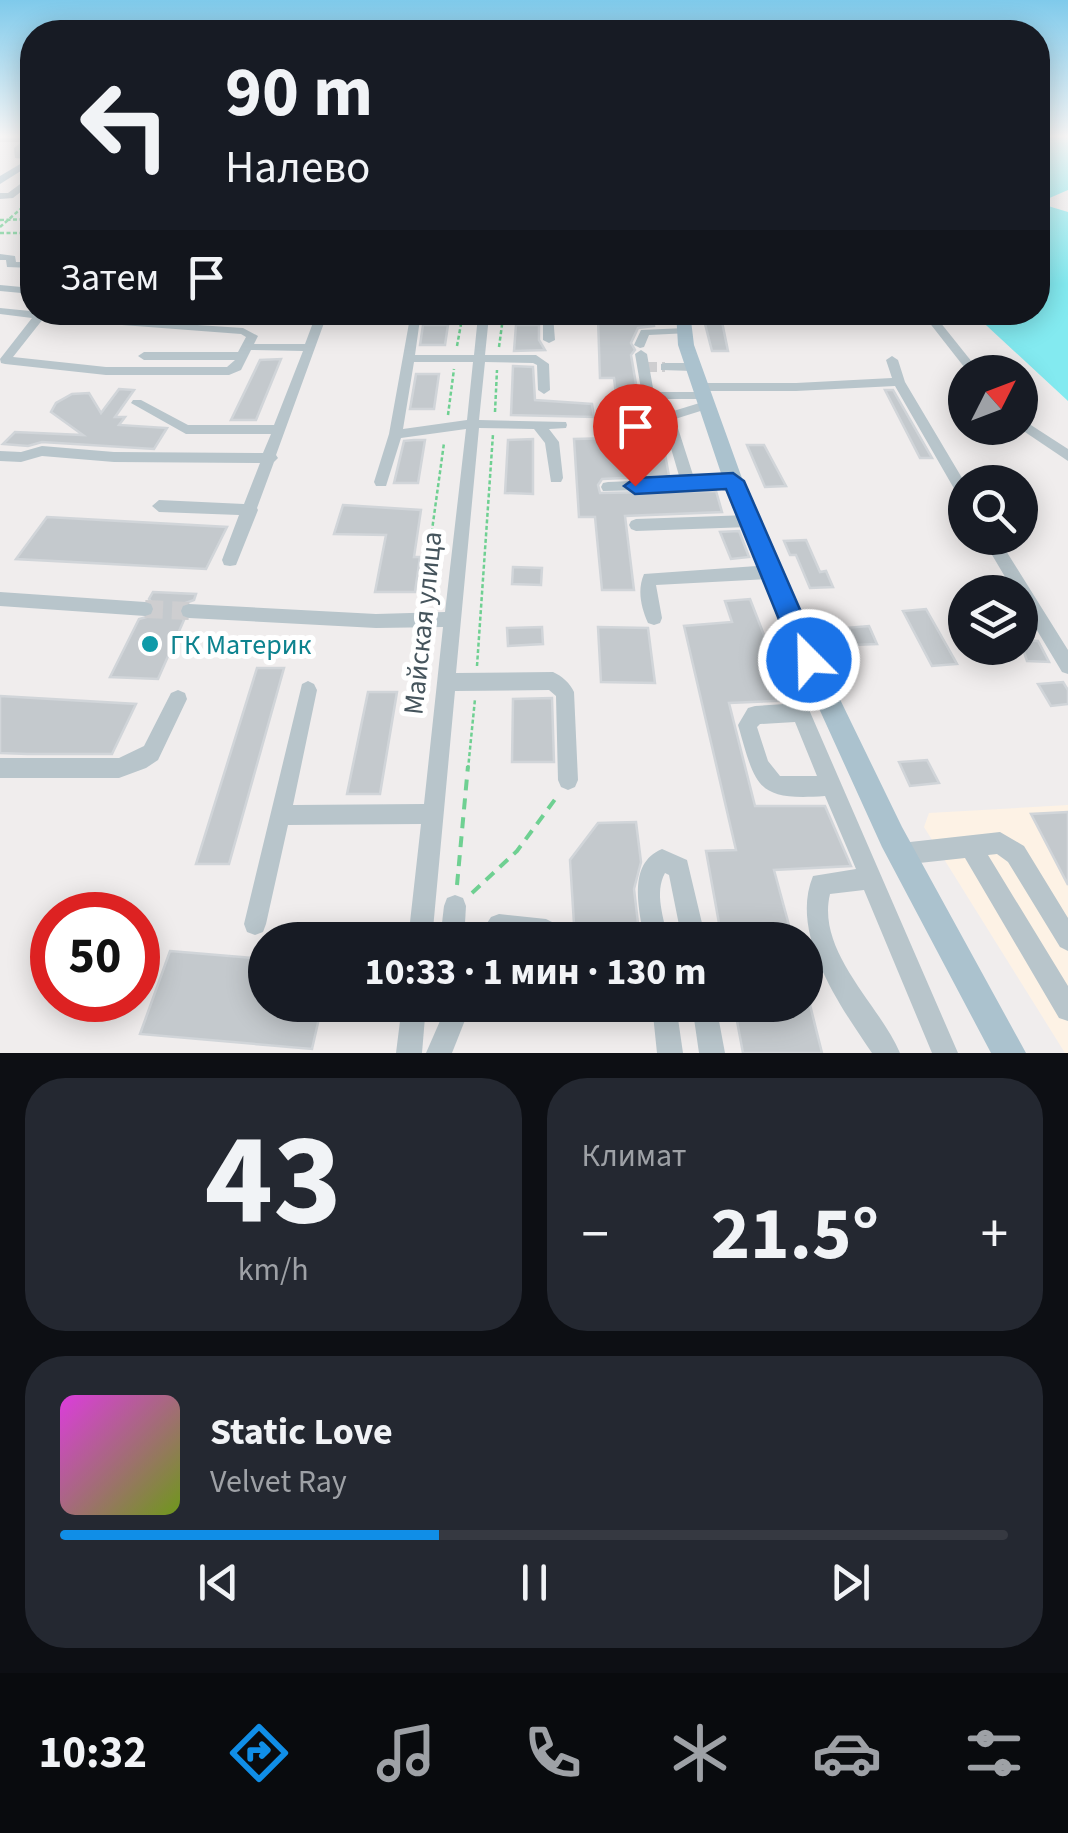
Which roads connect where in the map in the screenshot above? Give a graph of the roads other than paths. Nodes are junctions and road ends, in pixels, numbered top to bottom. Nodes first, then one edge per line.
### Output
1 (0, 257) edge
2 (20, 265) edge
3 (32, 325) edge
4 (136, 325) edge
5 (318, 325) edge
6 (414, 325) edge
7 (490, 325) edge
8 (548, 325) edge
9 (672, 325) edge
10 (685, 325) edge
11 (936, 325) edge
12 (165, 328) junction
13 (549, 340) dead end
14 (310, 348) junction
15 (244, 351) junction
16 (960, 355) edge
17 (144, 356) junction
18 (408, 358) junction
19 (489, 358) junction
20 (3, 360) edge
21 (892, 360) dead end
22 (665, 367) tunnel mouth
23 (131, 372) junction
24 (898, 382) junction
25 (701, 389) junction
26 (544, 390) dead end
27 (137, 403) dead end
28 (399, 417) junction
29 (668, 417) junction
30 (607, 419) dead end
31 (473, 424) junction
32 (536, 424) junction
33 (561, 424) dead end
34 (281, 429) junction
35 (444, 429) junction
36 (396, 434) junction
37 (1038, 435) edge
38 (0, 447) edge
39 (42, 451) junction
40 (0, 456) edge
41 (1068, 456) edge
42 (271, 458) junction
43 (948, 466) edge
44 (556, 478) dead end
45 (733, 481) junction
46 (381, 482) dead end
47 (689, 484) junction
48 (608, 487) dead end
49 (159, 506) dead end
50 (250, 510) junction
51 (748, 522) junction
52 (636, 525) dead end
53 (1000, 555) edge
54 (230, 560) dead end
55 (770, 572) junction
56 (0, 599) edge
57 (145, 609) tunnel mouth
58 (189, 611) tunnel mouth
59 (654, 618) dead end
60 (453, 619) junction
61 (1068, 666) edge
62 (447, 682) junction
63 (308, 690) dead end
64 (178, 698) dead end
65 (832, 709) junction
66 (800, 712) junction
67 (0, 768) edge
68 (568, 780) road end
69 (833, 784) junction
70 (280, 814) junction
71 (433, 814) junction
72 (970, 846) junction
73 (901, 854) junction
74 (870, 878) junction
75 (455, 906) road end
76 (255, 922) edge
77 (422, 922) edge
78 (454, 922) edge
79 (654, 922) edge
80 (691, 922) edge
81 (1068, 939) edge
82 (1068, 1009) edge
83 (412, 1022) edge
84 (450, 1022) edge
85 (666, 1022) edge
86 (707, 1022) edge
87 (409, 1053) edge
88 (439, 1053) edge
89 (670, 1053) edge
90 (712, 1053) edge
91 (888, 1053) edge
92 (945, 1053) edge
93 (1009, 1053) edge

1 - 2 street
3 - 20 street
4 - 12 street
5 - 14 street
6 - 18 street
7 - 19 street, Майская улица
8 - 13 street
9 - 25 street
10 - 25 main road
11 - 16 street
12 - 15 street
12 - 17 street
14 - 15 street
14 - 34 street
15 - 17 street
15 - 23 street
17 - 23 street
18 - 19 street
18 - 28 street
19 - 26 street
19 - 31 street, Майская улица
20 - 23 street
21 - 24 street
22 - 25 street
24 - 25 street
24 - 43 street
25 - 29 street
25 - 45 main road
27 - 34 street
28 - 35 street
28 - 36 street
29 - 30 street
29 - 47 street
31 - 32 street
31 - 35 street
31 - 60 street, Майская улица
32 - 33 street
32 - 44 street
34 - 42 street
35 - 36 street
36 - 46 street
37 - 41 street
38 - 39 street
39 - 40 street
39 - 42 street
42 - 50 street
45 - 47 street
45 - 51 main road
47 - 48 street
49 - 50 street
50 - 54 street
51 - 52 street
51 - 55 main road
53 - 61 street
55 - 59 street
55 - 65 main road
56 - 57 street
58 - 60 street
60 - 62 street, Майская улица
62 - 68 street
62 - 71 street, Майская улица
63 - 70 street
64 - 67 street
65 - 66 street
65 - 73 main road
66 - 69 street
66 - 69 street
69 - 74 street
70 - 71 street
70 - 76 street
71 - 77 street, Майская улица
72 - 73 street
72 - 81 street
72 - 82 street
73 - 93 main road
74 - 91 street
74 - 92 street
75 - 78 street
79 - 80 street
83 - 87 street
84 - 88 street
85 - 89 street
86 - 90 street

